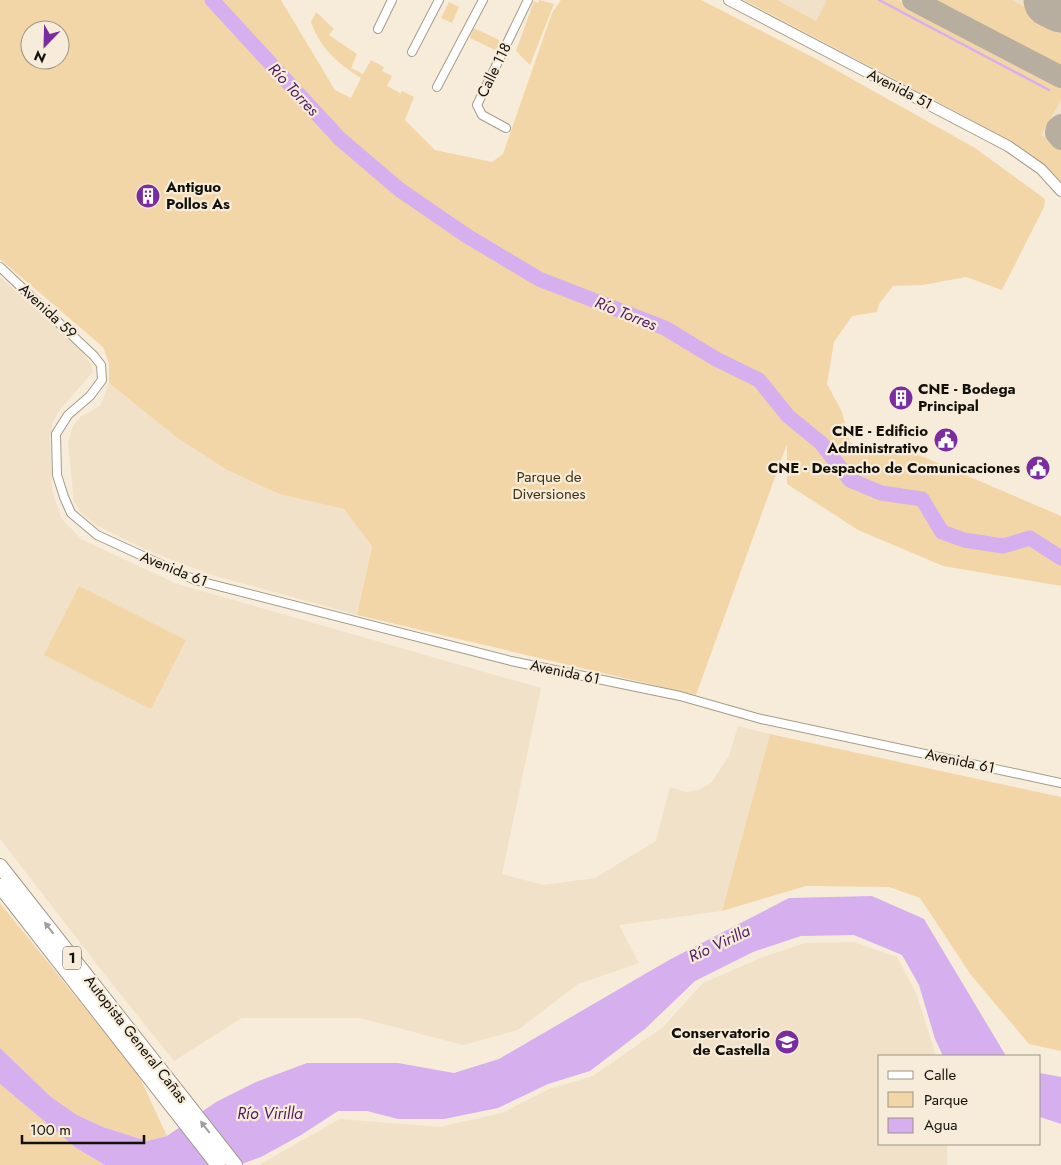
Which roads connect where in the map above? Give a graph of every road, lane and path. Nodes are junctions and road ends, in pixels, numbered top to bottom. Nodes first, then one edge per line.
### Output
1 (392, 0) edge
2 (439, 0) edge
3 (484, 0) edge
4 (528, 0) edge
5 (729, 0) edge
6 (378, 29) dead end
7 (412, 52) dead end
8 (438, 88) dead end
9 (506, 128) dead end
10 (1061, 191) edge
11 (0, 268) edge
12 (94, 356) joint
13 (1061, 783) edge
14 (0, 866) edge
15 (0, 886) edge
16 (139, 1054) junction
17 (218, 1165) edge
18 (235, 1165) edge

1 - 6 street
2 - 7 street
3 - 8 street
4 - 9 street, Calle 118
5 - 10 main road, Avenida 51
11 - 12 street, Avenida 59
12 - 13 street, Avenida 61
16 -> 14 highway, Autopista General Cañas / 1
15 - 16 highway, Autopista General Cañas / 1
16 - 17 highway, Autopista General Cañas / 1
18 -> 16 highway, Autopista General Cañas / 1

